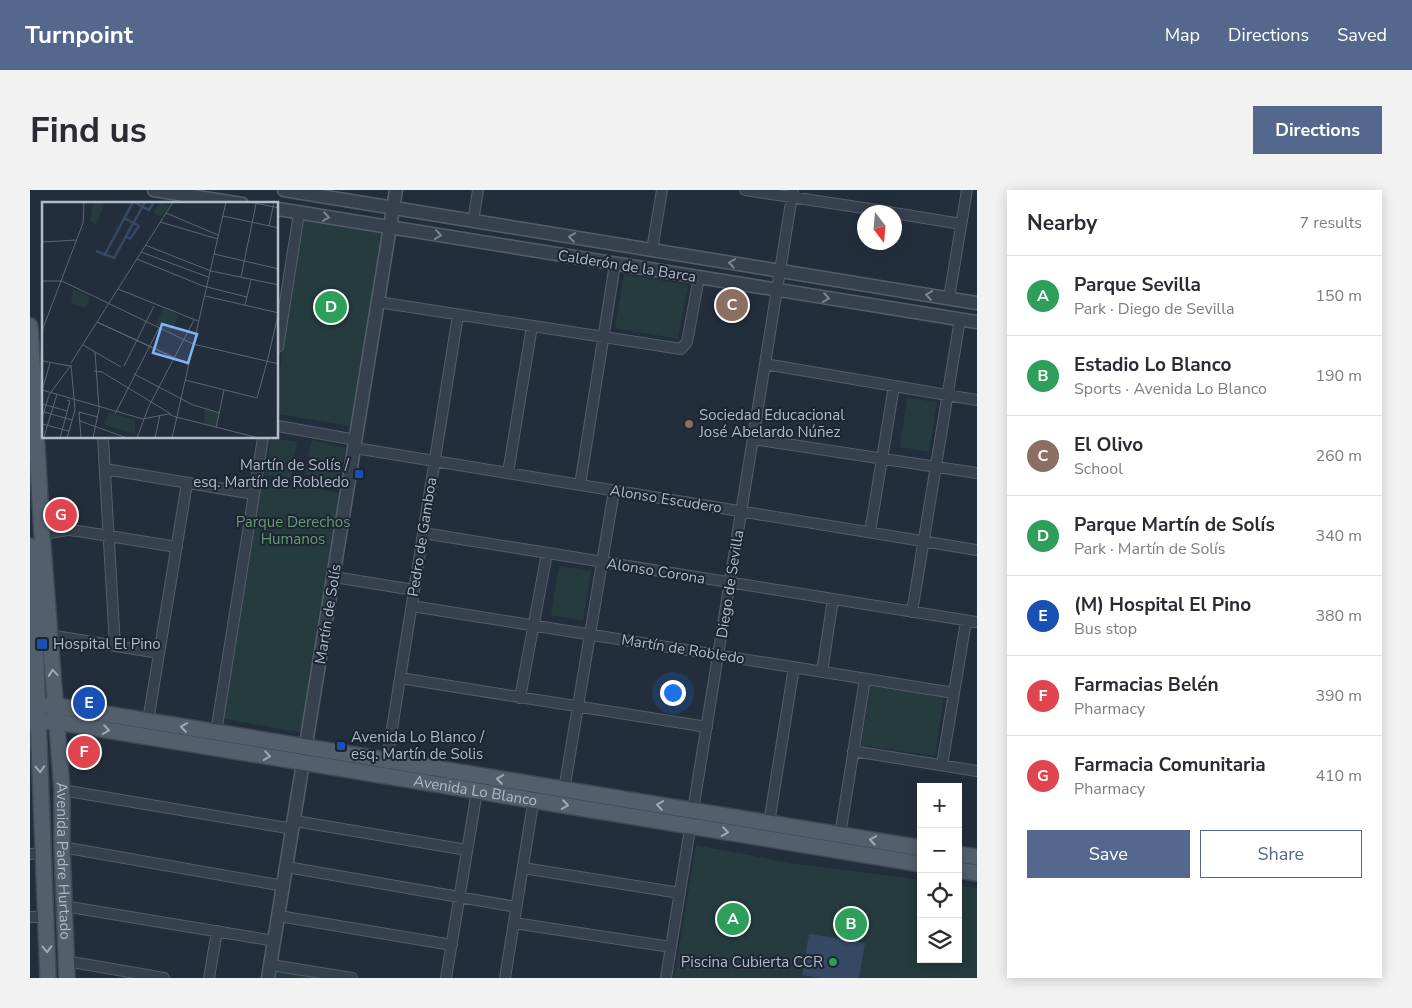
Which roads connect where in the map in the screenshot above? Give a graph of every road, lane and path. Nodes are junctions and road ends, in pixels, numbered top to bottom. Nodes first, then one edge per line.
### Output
1 (154, 190) edge
2 (284, 190) edge
3 (396, 190) edge
4 (478, 190) edge
5 (662, 190) edge
6 (745, 190) edge
7 (967, 190) edge
8 (793, 194) edge
9 (229, 202) edge
10 (857, 206) edge
11 (393, 208) junction
12 (279, 209) edge
13 (299, 213) junction
14 (902, 214) edge
15 (473, 220) junction
16 (961, 224) junction
17 (390, 227) junction
18 (652, 250) junction
19 (615, 264) junction
20 (780, 271) junction
21 (699, 277) junction
22 (282, 285) edge
23 (777, 290) junction
24 (949, 298) junction
25 (378, 302) junction
26 (977, 303) edge
27 (458, 314) junction
28 (960, 319) junction
29 (977, 322) edge
30 (30, 326) edge
31 (532, 326) junction
32 (279, 332) edge
33 (603, 337) junction
34 (765, 364) junction
35 (894, 386) junction
36 (948, 395) junction
37 (36, 400) edge
38 (977, 400) edge
39 (279, 426) edge
40 (103, 439) edge
41 (263, 439) edge
42 (753, 439) junction
43 (355, 444) junction
44 (882, 459) junction
45 (435, 462) junction
46 (936, 467) junction
47 (105, 469) junction
48 (508, 473) junction
49 (977, 473) edge
50 (187, 483) junction
51 (580, 485) junction
52 (614, 491) junction
53 (254, 494) junction
54 (742, 511) junction
55 (870, 532) junction
56 (423, 533) junction
57 (42, 534) junction
58 (109, 536) junction
59 (923, 541) junction
60 (30, 546) edge
61 (177, 547) junction
62 (977, 550) edge
63 (547, 553) junction
64 (602, 562) junction
65 (334, 577) junction
66 (730, 583) junction
67 (414, 590) junction
68 (833, 599) junction
69 (412, 606) junction
70 (912, 612) junction
71 (966, 621) junction
72 (977, 622) edge
73 (534, 625) junction
74 (590, 634) junction
75 (49, 635) junction
76 (114, 646) junction
77 (159, 653) junction
78 (718, 655) junction
79 (794, 667) junction
80 (822, 672) junction
81 (400, 678) junction
82 (864, 679) junction
83 (954, 693) junction
84 (520, 698) junction
85 (57, 706) junction
86 (578, 706) junction
87 (34, 713) edge
88 (148, 721) junction
89 (58, 722) junction
90 (707, 727) junction
91 (216, 732) junction
92 (853, 751) junction
93 (305, 755) junction
94 (387, 760) junction
95 (942, 765) junction
96 (977, 771) edge
97 (62, 790) junction
98 (564, 790) junction
99 (477, 791) junction
100 (535, 793) junction
101 (36, 794) edge
102 (693, 811) junction
103 (769, 823) junction
104 (294, 825) junction
105 (690, 826) junction
106 (840, 835) junction
107 (62, 847) junction
108 (917, 847) edge
109 (467, 850) junction
110 (37, 854) edge
111 (962, 855) edge
112 (977, 857) edge
113 (917, 863) edge
114 (287, 867) junction
115 (523, 868) junction
116 (962, 871) edge
117 (977, 873) edge
118 (284, 886) junction
119 (680, 893) junction
120 (459, 897) junction
121 (64, 906) junction
122 (516, 907) junction
123 (279, 916) junction
124 (30, 917) edge
125 (46, 917) junction
126 (514, 923) junction
127 (217, 931) junction
128 (275, 941) junction
129 (452, 945) junction
130 (671, 947) junction
131 (66, 961) junction
132 (271, 965) junction
133 (48, 978) edge
134 (67, 978) edge
135 (164, 978) edge
136 (209, 978) edge
137 (268, 978) edge
138 (352, 978) edge
139 (446, 978) edge
140 (505, 978) edge
141 (666, 978) edge

1 - 9 street
2 - 11 street, Calderón de la Barca
3 - 11 street, Martín de Solís
4 - 15 street
5 - 18 street
6 - 8 street
7 - 16 street
8 - 10 street
8 - 20 street, Diego de Sevilla
11 - 15 street, Calderón de la Barca
11 - 17 street, Martín de Solís
12 - 13 street, Calderón de la Barca
13 -> 17 street, Calderón de la Barca
13 - 22 street
14 - 16 street
18 -> 15 street, Calderón de la Barca
16 - 24 street
17 -> 19 street, Calderón de la Barca
17 - 25 street, Martín de Solís
20 -> 18 street, Calderón de la Barca
19 - 21 street, Calderón de la Barca
19 - 33 street
20 - 23 street, Diego de Sevilla
24 -> 20 street, Calderón de la Barca
21 - 23 street, Calderón de la Barca
21 - 33 street
22 - 32 street
23 -> 28 street, Calderón de la Barca
23 - 34 street, Diego de Sevilla
24 - 26 street, Calderón de la Barca
25 - 27 street
25 - 43 street, Martín de Solís
27 - 31 street
27 - 45 street, Pedro de Gamboa
28 - 29 street, Calderón de la Barca
28 - 36 street
30 - 37 main road, Avenida Padre Hurtado
31 - 33 street
31 - 48 street
33 - 51 street
34 - 35 street
34 - 42 street, Diego de Sevilla
35 - 36 street
35 - 44 street
36 - 38 street
36 - 46 street
37 - 57 main road, Avenida Padre Hurtado
39 - 43 street, Alonso Escudero
40 - 47 street
41 - 53 street
42 - 44 street
42 - 54 street, Diego de Sevilla
43 - 45 street, Alonso Escudero
43 - 65 street, Martín de Solís
44 - 46 street
44 - 55 street
45 - 48 street, Alonso Escudero
45 - 56 street, Pedro de Gamboa
46 - 49 street
46 - 59 street
47 - 50 street
47 - 58 street
48 - 51 street, Alonso Escudero
50 - 53 street
50 - 61 street
51 - 52 street, Alonso Escudero
52 - 54 street, Alonso Escudero
52 - 64 street
53 - 91 street
54 - 55 street, Alonso Escudero
54 - 66 street, Diego de Sevilla
55 - 59 street, Alonso Escudero
56 - 63 street, Alonso Corona
56 - 67 street, Pedro de Gamboa
57 - 58 street
57 - 75 main road, Avenida Padre Hurtado
58 - 61 street
58 - 76 street
59 - 62 street, Alonso Escudero
59 - 70 street
60 - 87 main road, Avenida Padre Hurtado
61 - 77 street
63 - 64 street, Alonso Corona
63 - 73 street
64 - 66 street, Alonso Corona
64 - 74 street
65 - 67 street
65 - 93 street, Martín de Solís
66 - 68 street, Alonso Corona
66 - 78 street, Diego de Sevilla
67 - 69 street, Pedro de Gamboa
68 - 70 street, Alonso Corona
68 - 80 street
69 - 73 street, Martín de Robledo
69 - 81 street, Pedro de Gamboa
70 - 71 street, Alonso Corona
71 - 72 street, Alonso Corona
71 - 83 street
73 - 74 street, Martín de Robledo
73 - 84 street
74 - 78 street, Martín de Robledo
74 - 86 street
75 - 76 street
85 -> 75 main road, Avenida Padre Hurtado
76 - 77 street
77 - 88 street
78 - 79 street, Martín de Robledo
78 - 90 street, Diego de Sevilla
79 - 80 street, Martín de Robledo
79 - 103 street
80 - 82 street, Martín de Robledo
81 - 84 street
81 - 94 street, Pedro de Gamboa
82 - 83 street, Martín de Robledo
82 - 92 street
83 - 95 street
84 - 86 street
85 - 87 main road, Avenida Lo Blanco
85 - 88 main road, Avenida Lo Blanco
85 - 89 main road, Avenida Padre Hurtado
86 - 90 street
86 - 98 street
87 - 89 main road, Avenida Lo Blanco
87 -> 101 main road, Avenida Padre Hurtado
91 -> 88 main road, Avenida Lo Blanco
89 -> 93 main road, Avenida Lo Blanco
89 - 97 main road, Avenida Padre Hurtado
90 - 102 street, Diego de Sevilla
91 - 93 main road, Avenida Lo Blanco
92 - 95 street
92 - 106 street
93 - 94 main road, Avenida Lo Blanco
93 - 99 main road, Avenida Lo Blanco
93 - 104 street, Martín de Solís
100 -> 94 main road, Avenida Lo Blanco
95 - 96 street
97 - 104 street
97 - 107 main road, Avenida Padre Hurtado
98 - 100 main road, Avenida Lo Blanco
102 -> 98 main road, Avenida Lo Blanco
99 - 100 main road, Avenida Lo Blanco
99 - 109 street
100 -> 105 main road, Avenida Lo Blanco
100 - 115 street
101 - 110 main road, Avenida Padre Hurtado
102 - 103 main road, Avenida Lo Blanco
102 - 105 street, Diego de Sevilla
103 - 106 main road, Avenida Lo Blanco
104 - 109 street
104 - 114 street, Martín de Solís
105 -> 113 main road, Avenida Lo Blanco
105 - 119 street, Diego de Sevilla
108 -> 106 main road, Avenida Lo Blanco
107 - 118 street
107 - 121 main road, Avenida Padre Hurtado
109 - 120 street
110 - 125 main road, Avenida Padre Hurtado
111 - 112 main road
114 - 118 street, Martín de Solís
114 - 120 street
115 - 119 street
115 - 122 street
116 - 117 main road
118 - 123 street, Martín de Solís
119 - 130 street, Diego de Sevilla
120 - 122 street
120 - 129 street
121 - 127 street
121 - 131 main road, Avenida Padre Hurtado
122 - 126 street
123 - 128 street, Martín de Solís
123 - 129 street
124 - 125 street
125 -> 133 main road, Avenida Padre Hurtado
126 - 130 street
126 - 140 street
127 - 128 street
127 - 136 street
128 - 132 street, Martín de Solís
129 - 139 street
130 - 141 street, Diego de Sevilla
131 - 134 main road, Avenida Padre Hurtado
131 - 135 street
132 - 137 street, Martín de Solís
132 - 138 street

